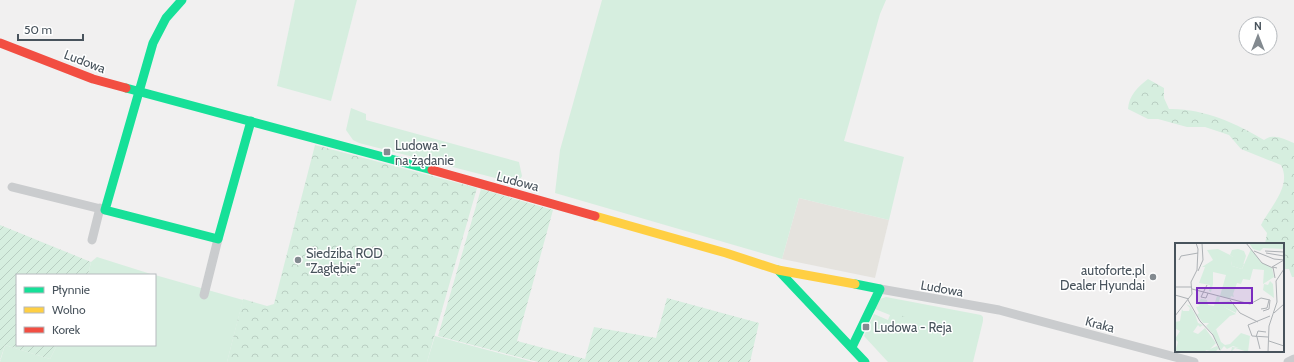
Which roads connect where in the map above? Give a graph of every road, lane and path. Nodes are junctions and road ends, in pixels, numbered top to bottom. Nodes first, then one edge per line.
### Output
1 (182, 0) edge
2 (0, 43) edge
3 (139, 92) junction
4 (251, 121) junction
5 (12, 187) dead end
6 (103, 209) junction
7 (92, 240) dead end
8 (218, 240) junction
9 (778, 270) junction
10 (880, 290) junction
11 (204, 295) dead end
12 (999, 310) joint
13 (852, 347) junction
14 (1294, 361) edge
15 (865, 362) edge
16 (1194, 362) edge
17 (1288, 362) edge

1 - 3 street
2 - 3 street, Ludowa
3 - 4 street, Ludowa
3 - 6 street
4 - 8 street
4 - 9 street, Ludowa
5 - 6 street
6 - 7 street
6 - 8 street
8 - 11 street
9 - 10 street, Ludowa
9 - 13 street, Ludowa
10 - 12 street, Ludowa
10 - 13 street
12 - 16 street, Kraka
13 - 15 street, Ludowa
14 - 17 street

